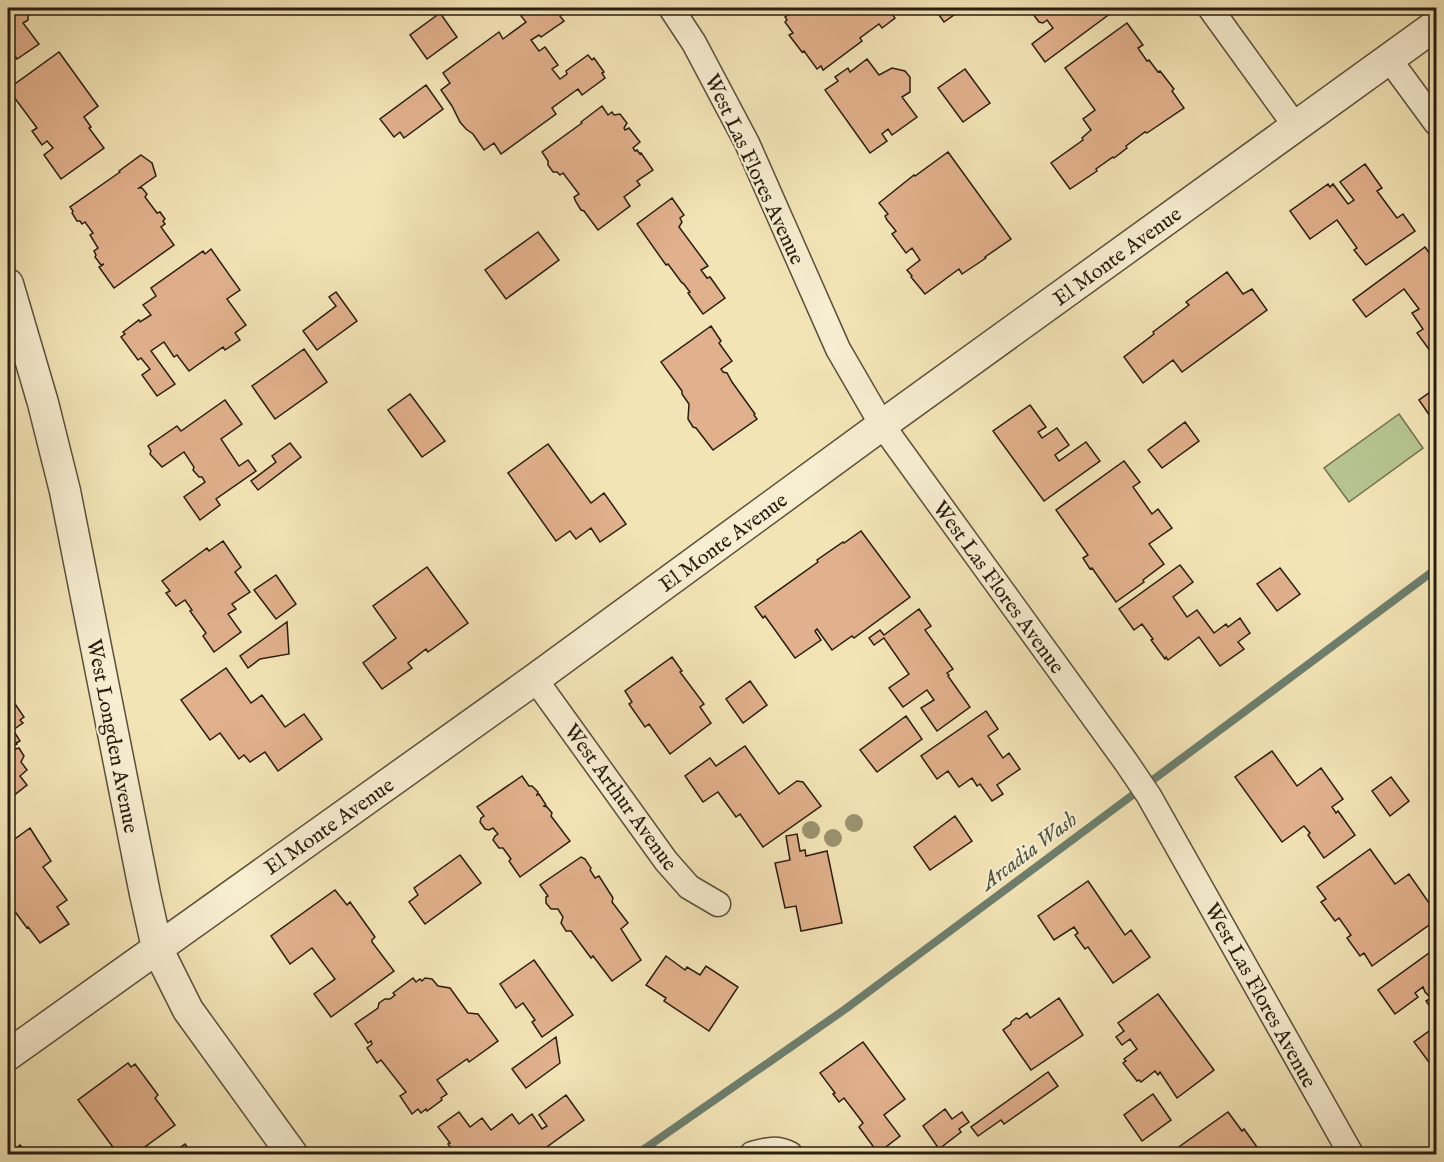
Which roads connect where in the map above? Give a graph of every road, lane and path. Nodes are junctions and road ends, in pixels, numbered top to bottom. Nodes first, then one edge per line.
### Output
1 (671, 8) edge
2 (1210, 8) edge
3 (1437, 25) edge
4 (1389, 59) junction
5 (1437, 123) edge
6 (1296, 127) junction
7 (8, 284) edge
8 (882, 425) junction
9 (535, 679) junction
10 (718, 904) dead end
11 (157, 948) junction
12 (8, 1055) edge
13 (783, 1152) edge
14 (292, 1155) edge
15 (752, 1155) edge
16 (1351, 1155) edge

1 - 8 street, West Las Flores Avenue
2 - 6 street
3 - 4 street, El Monte Avenue
4 - 5 street
4 - 6 street, El Monte Avenue
6 - 8 street, El Monte Avenue
7 - 11 street, West Longden Avenue
8 - 9 street, El Monte Avenue
8 - 16 street, West Las Flores Avenue
9 - 10 street, West Arthur Avenue
9 - 11 street, El Monte Avenue
11 - 12 street, El Monte Avenue
11 - 14 street, West Longden Avenue
13 - 15 street

